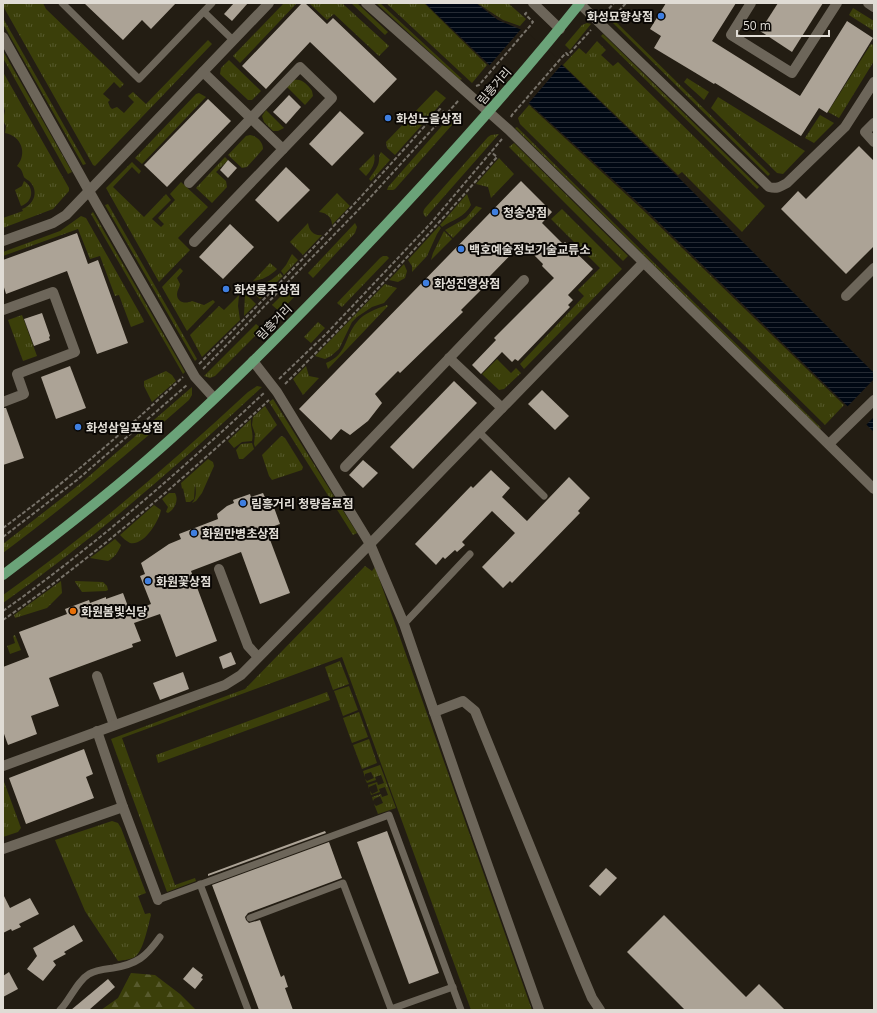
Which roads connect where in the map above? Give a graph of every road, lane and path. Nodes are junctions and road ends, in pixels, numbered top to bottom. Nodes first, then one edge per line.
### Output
1 (62, 3) edge
2 (212, 3) edge
3 (269, 3) edge
4 (366, 3) edge
5 (533, 3) edge
6 (580, 3) edge
7 (614, 3) edge
8 (626, 3) edge
9 (751, 3) edge
10 (837, 3) edge
11 (868, 3) edge
12 (874, 7) edge
13 (204, 12) junction
14 (602, 24) junction
15 (530, 26) dead end
16 (560, 29) junction
17 (3, 37) edge
18 (233, 40) junction
19 (203, 72) junction
20 (874, 82) edge
21 (465, 92) junction
22 (488, 112) junction
23 (446, 114) junction
24 (512, 115) dead end
25 (251, 119) junction
26 (874, 123) edge
27 (874, 142) edge
28 (283, 149) junction
29 (491, 152) dead end
30 (189, 183) dead end
31 (89, 191) junction
32 (3, 241) edge
33 (194, 242) dead end
34 (643, 263) junction
35 (874, 268) edge
36 (524, 280) dead end
37 (846, 296) dead end
38 (3, 310) edge
39 (449, 358) junction
40 (253, 361) junction
41 (194, 373) junction
42 (277, 392) junction
43 (214, 398) junction
44 (874, 400) edge
45 (3, 402) edge
46 (502, 408) junction
47 (479, 432) junction
48 (829, 444) junction
49 (345, 467) dead end
50 (874, 489) edge
51 (544, 496) dead end
52 (3, 528) edge
53 (3, 537) edge
54 (370, 544) junction
55 (470, 554) dead end
56 (219, 569) dead end
57 (3, 575) edge
58 (3, 620) edge
59 (404, 624) junction
60 (258, 657) junction
61 (97, 676) dead end
62 (434, 712) junction
63 (114, 725) junction
64 (96, 731) junction
65 (3, 766) edge
66 (123, 807) junction
67 (3, 849) edge
68 (200, 884) junction
69 (158, 900) joint
70 (250, 918) dead end
71 (160, 937) dead end
72 (453, 987) junction
73 (60, 1010) edge
74 (248, 1010) edge
75 (461, 1010) edge
76 (539, 1010) edge
77 (600, 1010) edge

1 - 13 lane
2 - 13 lane
3 - 18 street
4 - 21 street
5 - 16 street
6 - 14 street
6 - 16 main road, 림흥거리
7 - 14 path
8 - 14 path
9 - 10 street
11 - 12 street
13 - 18 lane
14 - 20 street
14 - 24 path
15 - 21 path
16 - 22 main road, 림흥거리
17 - 31 street
18 - 19 street
19 - 25 street
19 - 31 street
21 - 22 street
21 - 23 path
22 - 34 street
22 - 40 main road, 림흥거리
23 - 41 path
23 - 41 path
25 - 28 street
25 - 28 street
25 - 30 street
26 - 27 street
28 - 33 street
29 - 42 path
31 - 32 street
31 - 41 street
34 - 46 street
34 - 48 street
35 - 37 street
36 - 39 street
38 - 45 street
39 - 46 street
39 - 49 street
40 - 42 street
40 - 43 main road, 림흥거리
41 - 43 street
41 - 52 path
41 - 53 path
42 - 54 street
42 - 58 path
43 - 57 main road, 림흥거리
44 - 48 street
46 - 47 street
47 - 51 lane
47 - 54 street
48 - 50 street
54 - 59 street
54 - 60 street
55 - 59 lane
56 - 60 street
59 - 62 street
60 - 63 street
61 - 63 street
62 - 76 street
62 - 77 street
63 - 64 street
64 - 65 street
64 - 66 street
66 - 67 street
66 - 69 street
68 - 69 lane
68 - 72 lane
68 - 74 lane
70 - 72 lane
71 - 73 lane
72 - 75 lane

